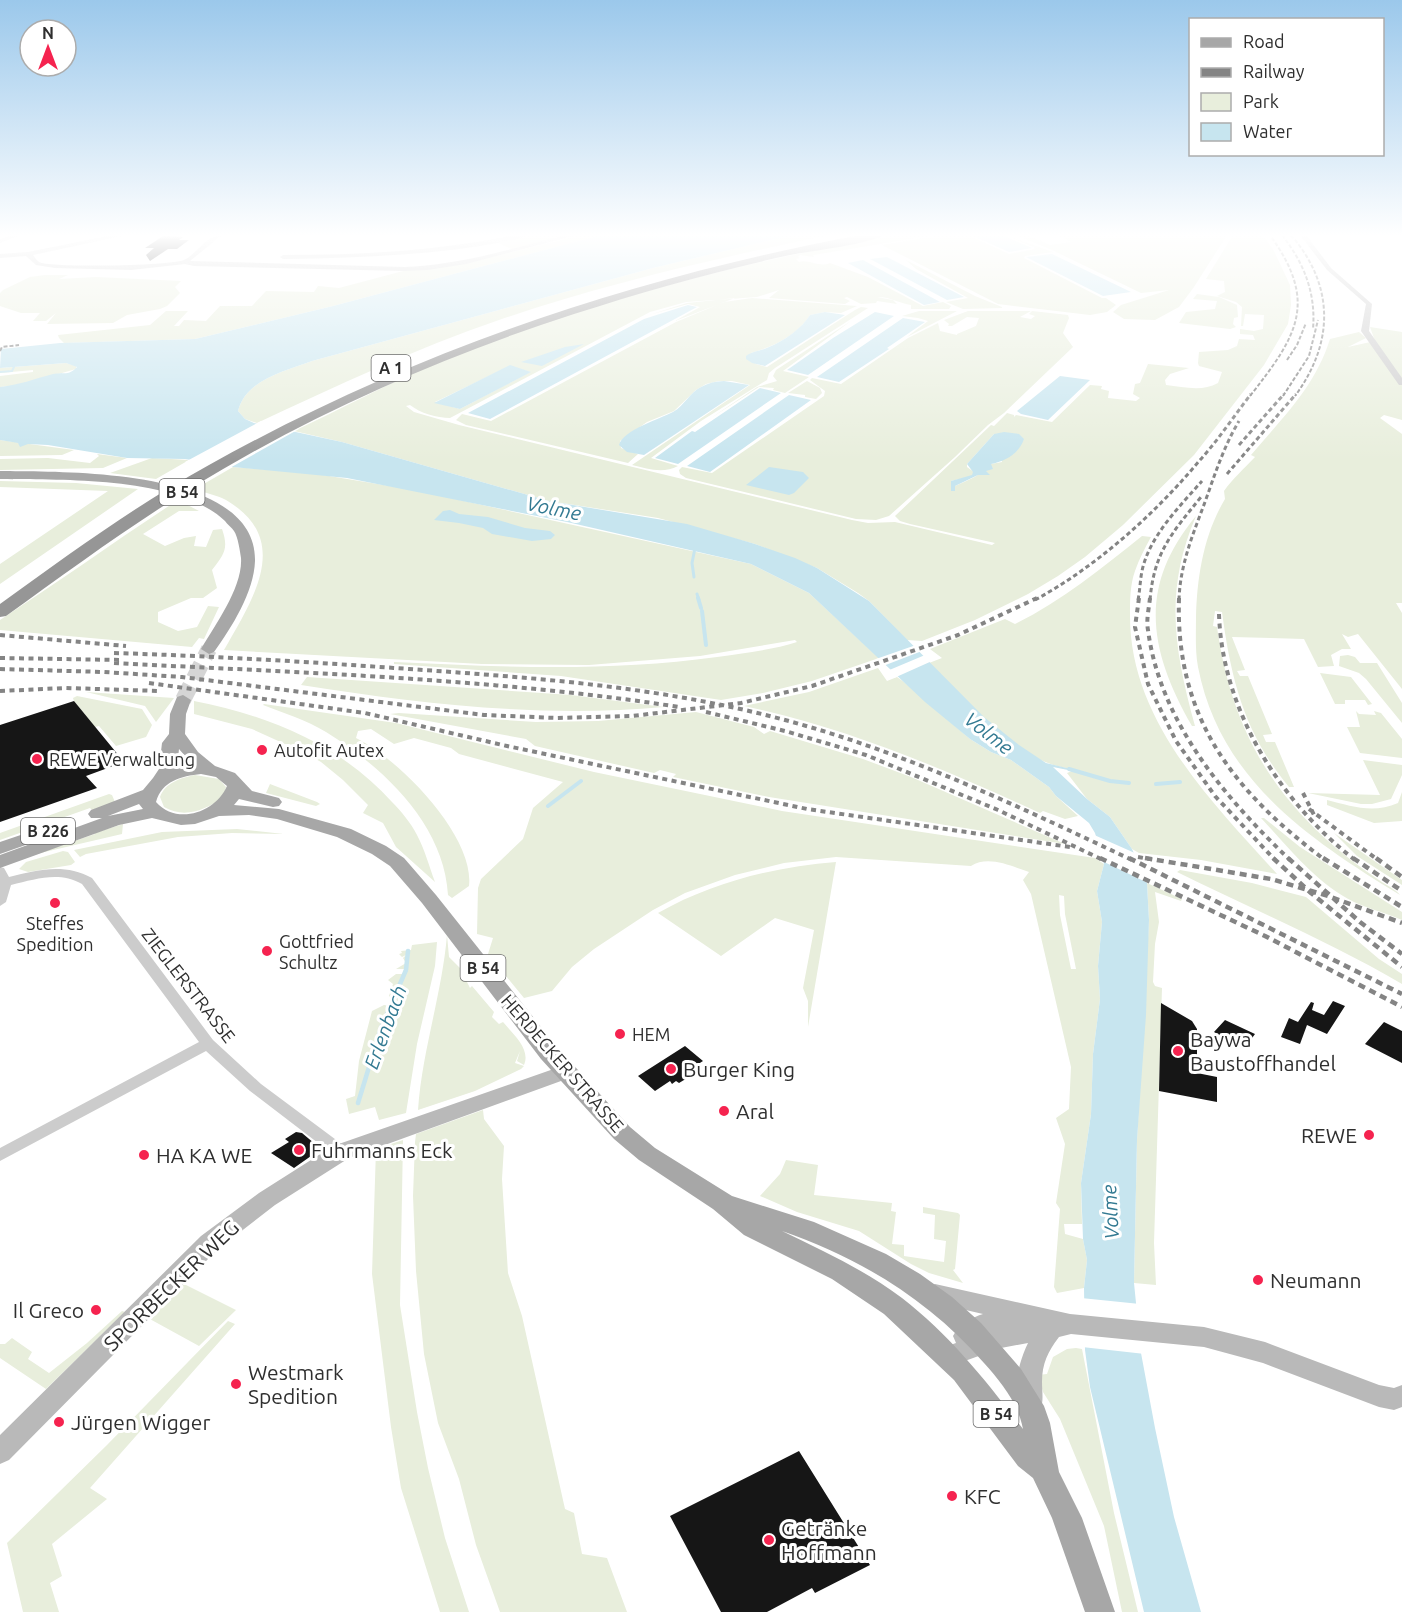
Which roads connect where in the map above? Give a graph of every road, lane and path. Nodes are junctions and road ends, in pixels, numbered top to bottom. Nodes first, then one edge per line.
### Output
1 (545, 310) edge
2 (571, 310) edge
3 (1368, 310) edge
4 (1402, 383) edge
5 (0, 475) edge
6 (0, 595) edge
7 (0, 612) edge
8 (209, 649) tunnel mouth
9 (183, 700) tunnel mouth
10 (177, 734) junction
11 (209, 770) junction
12 (236, 786) junction
13 (154, 788) junction
14 (215, 811) junction
15 (155, 812) junction
16 (344, 833) junction
17 (0, 848) edge
18 (0, 862) edge
19 (3, 877) edge
20 (0, 902) edge
21 (208, 1044) junction
22 (565, 1072) junction
23 (341, 1152) junction
24 (0, 1155) edge
25 (722, 1202) junction
26 (932, 1294) junction
27 (1051, 1323) junction
28 (979, 1336) junction
29 (948, 1356) junction
30 (1400, 1401) edge
31 (1031, 1407) junction
32 (0, 1452) edge
33 (1045, 1470) junction
34 (1100, 1612) edge

1 - 6 highway, A 1
2 - 7 highway, A 1
3 - 4 street
5 - 8 main road, B 54
9 - 10 main road
10 - 11 main road, HERDECKER STRASSE / B 54
10 - 13 main road
11 - 12 main road, HERDECKER STRASSE / B 54
11 - 13 main road
12 - 14 main road
12 - 16 main road, HERDECKER STRASSE / B 54
13 - 15 main road
13 - 17 main road, B 226
14 - 15 main road, HERDECKER STRASSE / B 54
14 - 16 main road, HERDECKER STRASSE / B 54
15 - 18 main road, B 226
16 - 22 main road, HERDECKER STRASSE / B 54
19 - 20 street
19 - 21 street, ZIEGLERSTRASSE
21 - 23 street, ZIEGLERSTRASSE
21 - 24 street
22 - 23 street, SPORBECKER WEG
22 - 25 main road, HERDECKER STRASSE / B 54
23 - 32 street, SPORBECKER WEG
25 - 26 main road, HERDECKER STRASSE / B 54
25 - 29 main road, HERDECKER STRASSE / B 54
26 - 27 street
26 - 28 main road, HERDECKER STRASSE / B 54
27 - 28 street
27 - 30 street
27 - 31 street, B 54
28 - 29 street
28 - 31 main road, B 54
29 - 33 main road, B 54
31 - 33 main road, B 54
33 - 34 main road, B 54

